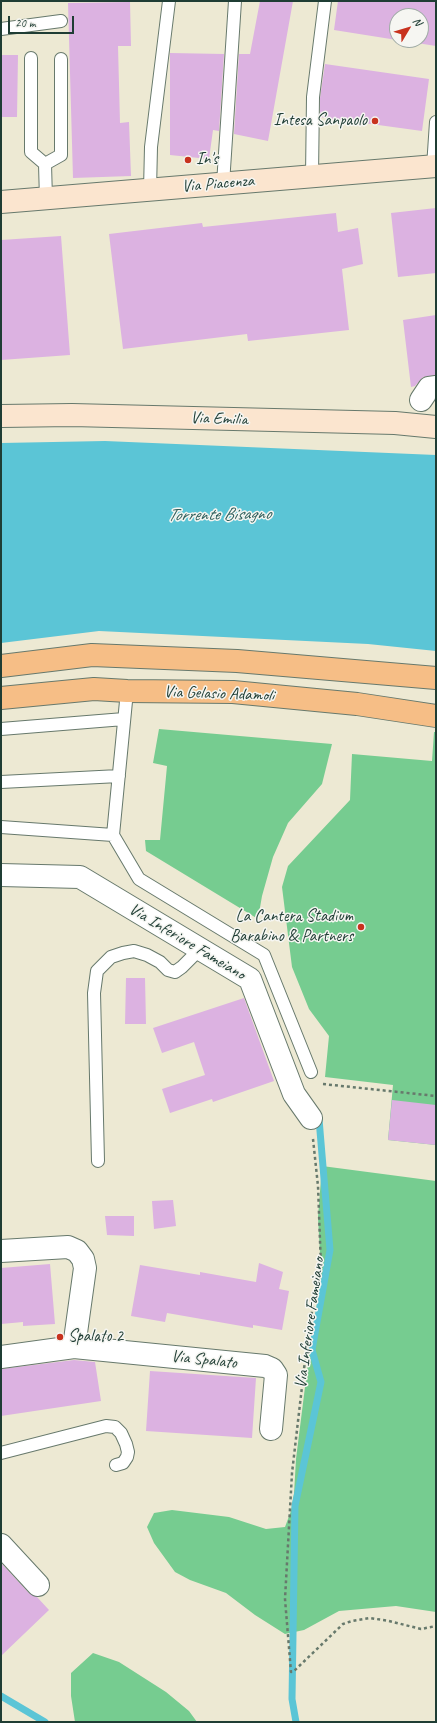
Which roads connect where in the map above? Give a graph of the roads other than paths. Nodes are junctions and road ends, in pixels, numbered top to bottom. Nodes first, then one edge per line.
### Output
1 (169, 1) edge
2 (235, 1) edge
3 (325, 1) edge
4 (60, 20) dead end
5 (1, 29) edge
6 (31, 58) dead end
7 (61, 59) dead end
8 (436, 122) edge
9 (45, 164) junction
10 (434, 166) edge
11 (312, 176) junction
12 (222, 184) junction
13 (150, 190) junction
14 (46, 199) junction
15 (1, 202) edge
16 (1, 416) edge
17 (436, 427) edge
18 (1, 666) edge
19 (436, 678) edge
20 (127, 691) junction
21 (1, 698) edge
22 (436, 716) edge
23 (124, 719) junction
24 (1, 729) edge
25 (119, 776) junction
26 (1, 782) edge
27 (1, 827) edge
28 (113, 835) junction
29 (1, 875) edge
30 (200, 949) junction
31 (311, 1072) road end
32 (311, 1118) road end
33 (98, 1161) dead end
34 (1, 1251) edge
35 (74, 1347) junction
36 (1, 1357) edge
37 (271, 1429) dead end
38 (1, 1453) edge
39 (116, 1465) dead end
40 (1, 1545) edge
41 (38, 1585) dead end

1 - 13 lane
2 - 12 lane
3 - 11 lane
4 - 5 lane
6 - 9 lane
7 - 9 lane
8 - 10 lane
9 - 14 lane
10 - 11 main road, Via Piacenza
11 - 12 main road, Via Piacenza
12 - 13 main road, Via Piacenza
13 - 14 main road, Via Piacenza
14 - 15 main road, Via Piacenza
16 - 17 main road, Via Emilia
18 - 19 main road, Via Gelasio Adamoli
20 - 21 main road, Via Gelasio Adamoli
20 - 22 main road, Via Gelasio Adamoli
20 - 23 lane
23 - 24 lane
23 - 25 lane
25 - 26 lane
25 - 28 lane
27 - 28 lane
28 - 31 lane
29 - 30 street, Via Inferiore Fameiano
30 - 32 street, Via Inferiore Fameiano
30 - 33 lane
34 - 35 street
35 - 36 street, Via Spalato
35 - 37 street, Via Spalato
38 - 39 lane
40 - 41 street

